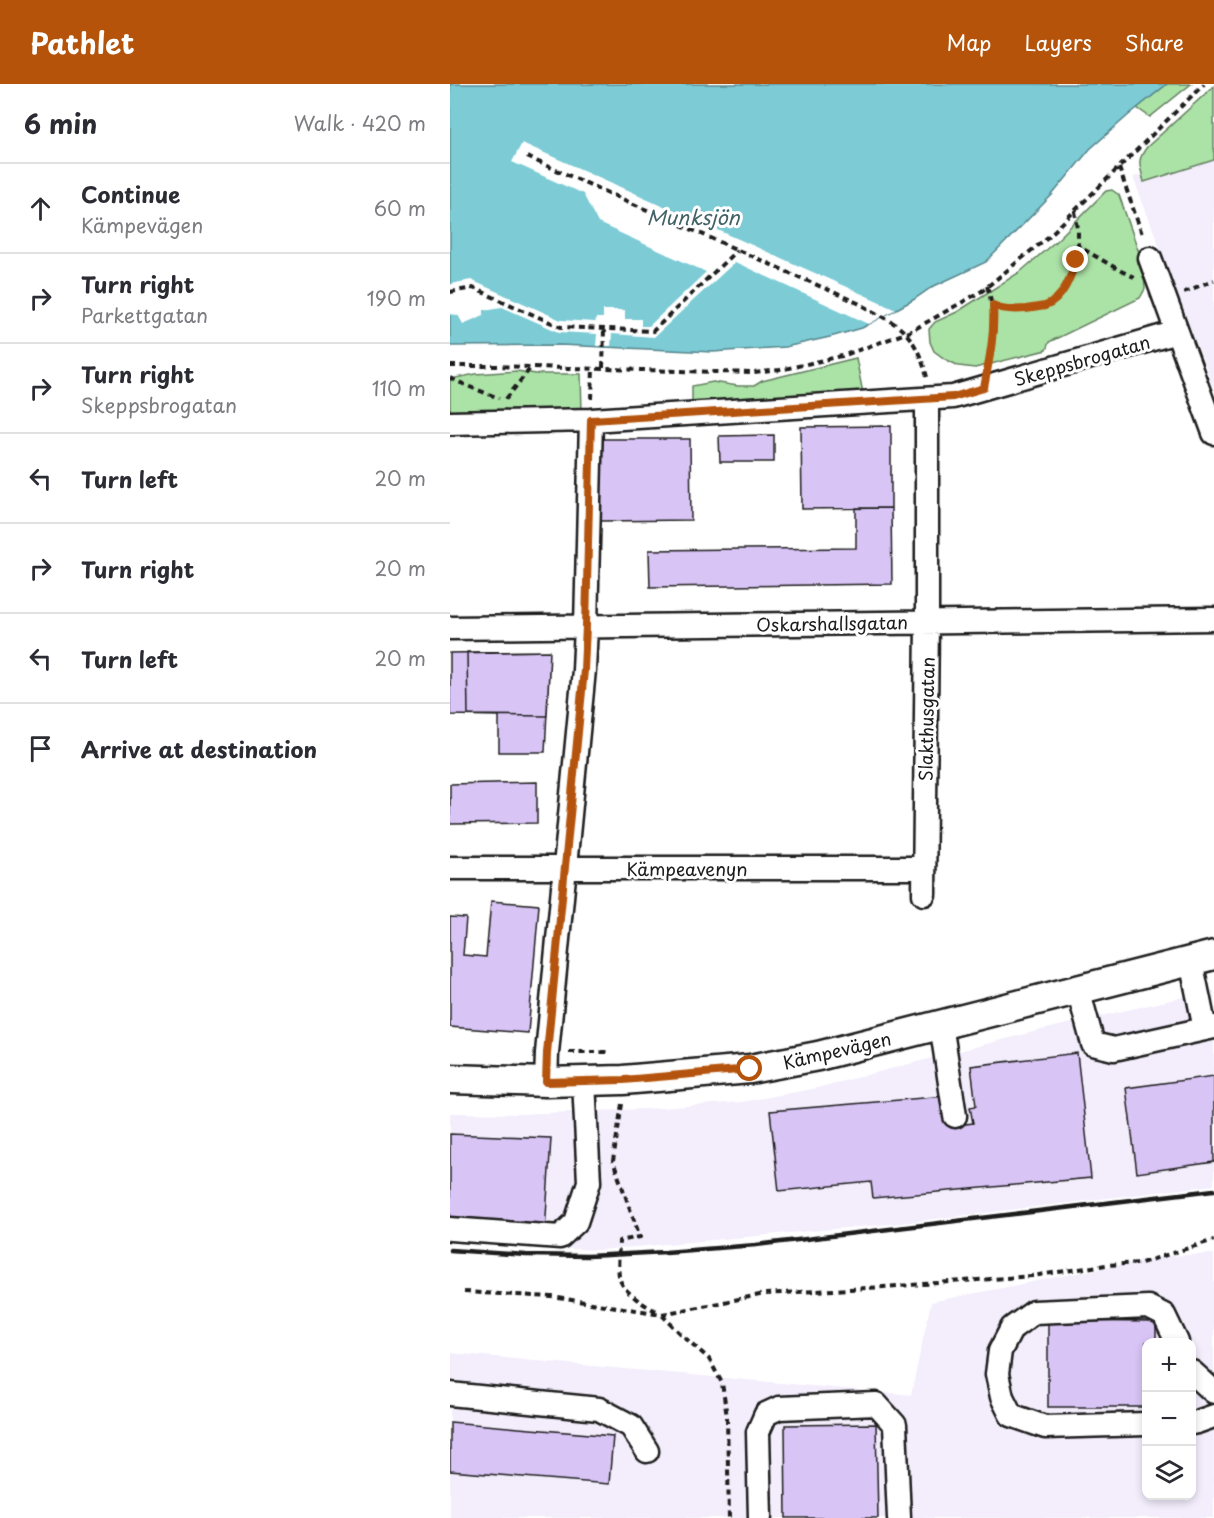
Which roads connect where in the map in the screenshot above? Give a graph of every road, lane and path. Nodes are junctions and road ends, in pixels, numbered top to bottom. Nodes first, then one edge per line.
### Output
1 (1204, 84) edge
2 (527, 158) dead end
3 (1119, 168) junction
4 (1075, 211) junction
5 (1078, 246) junction
6 (737, 250) junction
7 (1150, 258) joint
8 (1214, 280) edge
9 (987, 286) junction
10 (450, 292) edge
11 (1163, 292) junction
12 (993, 305) junction
13 (604, 328) junction
14 (1177, 332) junction
15 (906, 333) junction
16 (450, 366) edge
17 (532, 366) junction
18 (593, 368) junction
19 (603, 368) junction
20 (450, 378) edge
21 (984, 388) junction
22 (927, 399) junction
23 (591, 420) junction
24 (450, 423) edge
25 (1214, 433) edge
26 (1214, 619) edge
27 (927, 622) junction
28 (586, 626) junction
29 (450, 628) edge
30 (450, 868) edge
31 (564, 868) junction
32 (924, 868) junction
33 (924, 894) dead end
34 (1202, 958) edge
35 (1078, 989) junction
36 (941, 1024) junction
37 (1210, 1028) edge
38 (614, 1052) dead end
39 (547, 1053) junction
40 (450, 1079) edge
41 (584, 1081) junction
42 (546, 1082) junction
43 (622, 1104) dead end
44 (956, 1116) dead end
45 (450, 1229) edge
46 (1214, 1240) edge
47 (464, 1292) dead end
48 (662, 1314) junction
49 (1175, 1338) edge
50 (1196, 1376) edge
51 (1214, 1392) edge
52 (450, 1394) edge
53 (1214, 1416) edge
54 (1196, 1422) edge
55 (1142, 1424) edge
56 (647, 1451) dead end
57 (729, 1518) edge
58 (760, 1518) edge
59 (899, 1518) edge

1 - 3 path
2 - 6 path
3 - 4 path
3 - 7 path
4 - 5 path
4 - 9 path
5 - 11 path
5 - 12 path
6 - 13 path
6 - 15 path
7 - 11 street
8 - 11 path
9 - 12 path
9 - 15 path
10 - 13 path
11 - 14 street
12 - 21 path
13 - 19 path
14 - 21 street, Skeppsbrogatan
14 - 25 street
15 - 19 path
15 - 22 path
16 - 17 path
17 - 18 path
17 - 20 path
18 - 19 path
18 - 23 path
21 - 22 street, Skeppsbrogatan
22 - 23 street, Skeppsbrogatan
22 - 27 street, Slakthusgatan
23 - 24 street, Skeppsbrogatan
23 - 28 street
26 - 27 street, Oskarshallsgatan
27 - 28 street, Oskarshallsgatan
27 - 32 street, Slakthusgatan
28 - 29 street, Oskarshallsgatan
28 - 31 street
30 - 31 street, Kämpeavenyn
31 - 32 street, Kämpeavenyn
31 - 39 street
32 - 33 street, Slakthusgatan
34 - 35 main road, Kämpevägen
34 - 37 street
35 - 36 main road, Kämpevägen
35 - 37 street
36 - 41 main road, Kämpevägen
36 - 44 street
38 - 39 path
39 - 42 street
40 - 42 main road, Kämpevägen
41 - 42 main road, Kämpevägen
41 - 45 street
43 - 48 path
46 - 48 path
47 - 48 path
48 - 57 path
49 - 55 street
50 - 51 street
52 - 56 street
53 - 54 street
58 - 59 street

